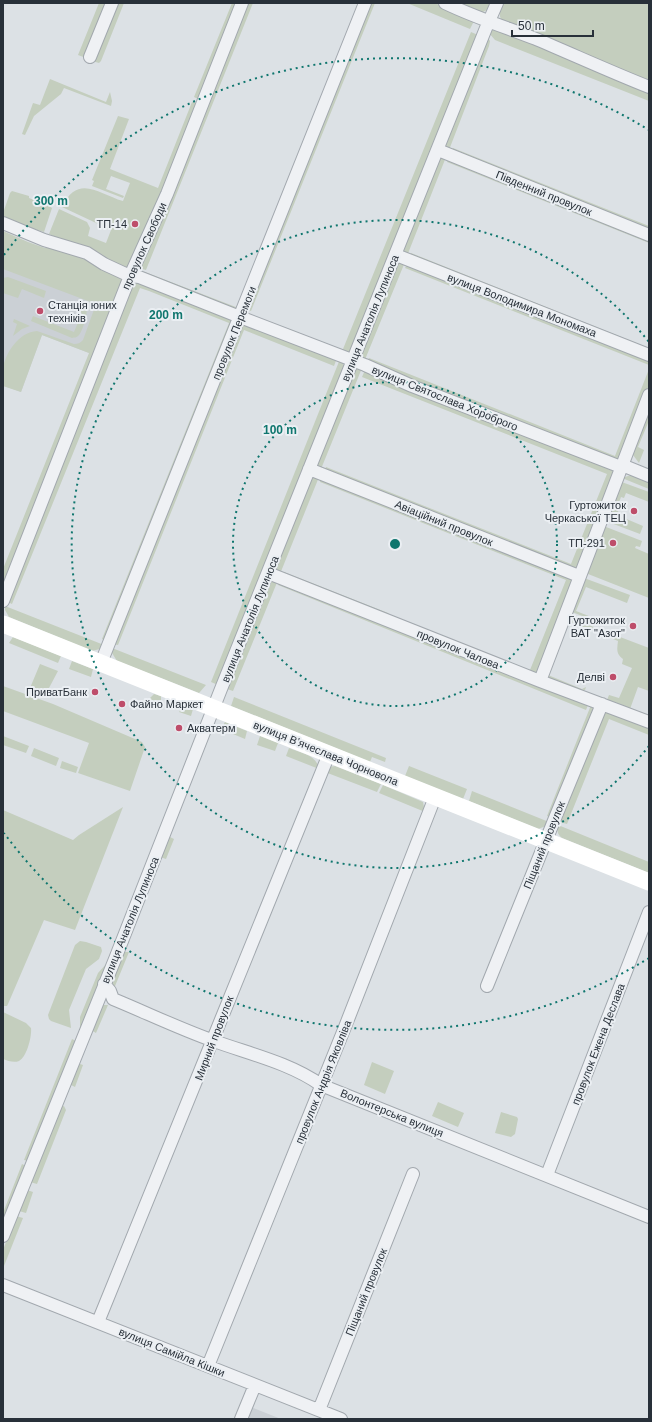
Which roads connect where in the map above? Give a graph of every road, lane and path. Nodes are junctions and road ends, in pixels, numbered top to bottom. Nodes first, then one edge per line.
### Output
1 (112, 3) edge
2 (242, 3) edge
3 (365, 3) edge
4 (444, 3) edge
5 (497, 3) edge
6 (489, 20) junction
7 (90, 57) dead end
8 (649, 87) edge
9 (438, 150) junction
10 (3, 222) edge
11 (649, 235) edge
12 (396, 256) junction
13 (130, 276) junction
14 (240, 318) junction
15 (649, 355) edge
16 (353, 362) junction
17 (649, 395) edge
18 (621, 466) junction
19 (309, 469) junction
20 (649, 476) edge
21 (268, 573) junction
22 (579, 576) junction
23 (3, 601) edge
24 (3, 624) edge
25 (101, 663) junction
26 (540, 681) junction
27 (602, 704) junction
28 (214, 709) junction
29 (649, 722) edge
30 (329, 754) junction
31 (435, 798) junction
32 (546, 842) junction
33 (649, 882) edge
34 (649, 912) edge
35 (104, 984) junction
36 (488, 986) dead end
37 (113, 999) junction
38 (96, 1004) junction
39 (213, 1041) junction
40 (321, 1085) junction
41 (412, 1174) dead end
42 (547, 1175) junction
43 (649, 1216) edge
44 (3, 1236) edge
45 (3, 1284) edge
46 (98, 1322) junction
47 (208, 1366) junction
48 (254, 1385) junction
49 (319, 1410) junction
50 (241, 1419) edge
51 (341, 1419) edge

1 - 7 street
2 - 13 street, провулок Свободи
3 - 14 street, провулок Перемоги
4 - 6 street
5 - 6 street, вулиця Анатолія Лупиноса
6 - 8 street
6 - 9 street, вулиця Анатолія Лупиноса
9 - 11 street, Південний провулок
9 - 12 street, вулиця Анатолія Лупиноса
10 - 13 street, вулиця Святослава Хороброго
12 - 15 street, вулиця Володимира Мономаха
12 - 16 street, вулиця Анатолія Лупиноса
13 - 14 street, вулиця Святослава Хороброго
13 - 23 street, провулок Свободи
14 - 16 street, вулиця Святослава Хороброго
14 - 25 street, провулок Перемоги
16 - 18 street, вулиця Святослава Хороброго
16 - 19 street, вулиця Анатолія Лупиноса
17 - 18 street
18 - 20 street, вулиця Святослава Хороброго
18 - 22 street
19 - 21 street, вулиця Анатолія Лупиноса
19 - 22 street, Авіаційний провулок
21 - 26 street, провулок Чалова
21 - 28 street, вулиця Анатолія Лупиноса
22 - 26 street
24 - 25 main road, вулиця Вʼячеслава Чорновола
25 - 28 main road, вулиця Вʼячеслава Чорновола
26 - 27 street, провулок Чалова
27 - 29 street, провулок Чалова
27 - 32 street, Піщаний провулок
28 - 30 main road, вулиця Вʼячеслава Чорновола
28 - 35 street, вулиця Анатолія Лупиноса
30 - 31 main road, вулиця Вʼячеслава Чорновола
30 - 39 street, Мирний провулок
31 - 32 main road, вулиця Вʼячеслава Чорновола
31 - 40 street, провулок Андрія Яковліва
32 - 33 main road, вулиця Вʼячеслава Чорновола
32 - 36 street, Піщаний провулок
34 - 42 street, провулок Ежена Деслава
35 - 37 street
35 - 38 street, вулиця Анатолія Лупиноса
37 - 38 street
37 - 39 street, Волонтерська вулиця
38 - 44 street, вулиця Анатолія Лупиноса
39 - 40 street, Волонтерська вулиця
39 - 46 street, Мирний провулок
40 - 42 street, Волонтерська вулиця
40 - 47 street, провулок Андрія Яковліва
41 - 49 street, Піщаний провулок
42 - 43 street, Волонтерська вулиця
45 - 46 street, вулиця Самійла Кішки
46 - 47 street, вулиця Самійла Кішки
47 - 48 street, вулиця Самійла Кішки
48 - 49 street, вулиця Самійла Кішки
48 - 50 street
49 - 51 street, вулиця Самійла Кішки

